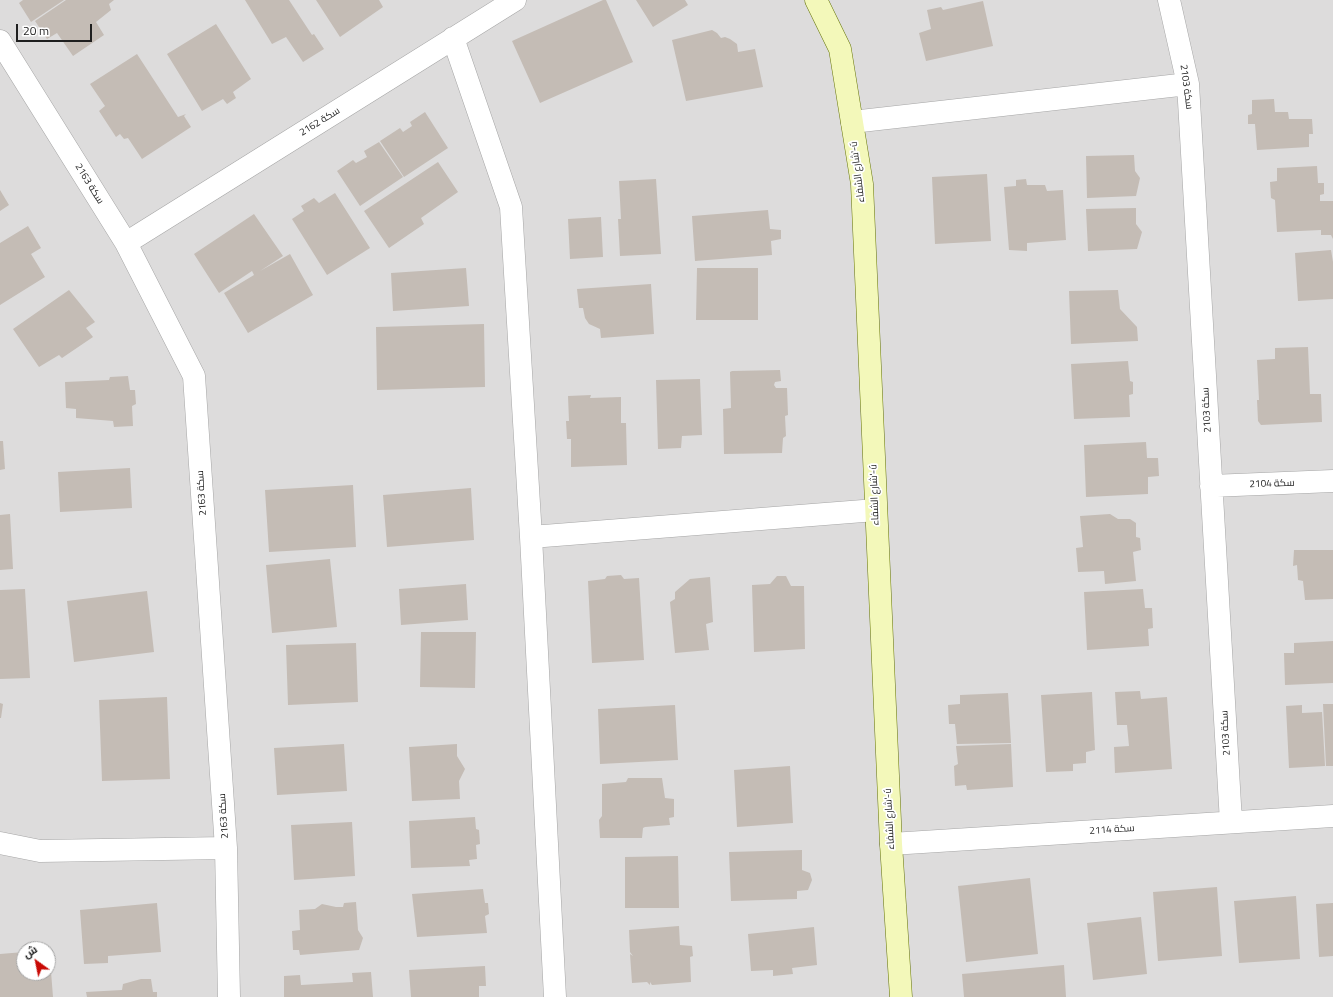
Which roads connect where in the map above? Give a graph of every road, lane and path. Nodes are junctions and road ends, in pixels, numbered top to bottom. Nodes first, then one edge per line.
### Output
1 (515, 0) edge
2 (816, 0) edge
3 (1169, 0) edge
4 (453, 38) junction
5 (0, 41) edge
6 (1188, 84) junction
7 (852, 122) junction
8 (126, 243) junction
9 (1333, 481) edge
10 (1211, 486) junction
11 (876, 510) junction
12 (531, 537) junction
13 (1333, 816) edge
14 (1231, 822) junction
15 (0, 843) edge
16 (891, 844) junction
17 (226, 848) junction
18 (229, 997) edge
19 (555, 997) edge
20 (901, 997) edge

1 - 4 street, سكة 2162
2 - 7 street, شارع الشفاء'-ú
3 - 6 street, سكة 2103
4 - 8 street, سكة 2162
4 - 12 street
5 - 8 street, سكة 2163
6 - 7 street
6 - 10 street, سكة 2103
7 - 11 street, شارع الشفاء'-ú
8 - 17 street, سكة 2163
9 - 10 street, سكة 2104
10 - 14 street, سكة 2103
11 - 12 street
11 - 16 street, شارع الشفاء'-ú
12 - 19 street
13 - 14 street, سكة 2114
14 - 16 street, سكة 2114
15 - 17 street
16 - 20 street, شارع الشفاء'-ú
17 - 18 street, سكة 2163

